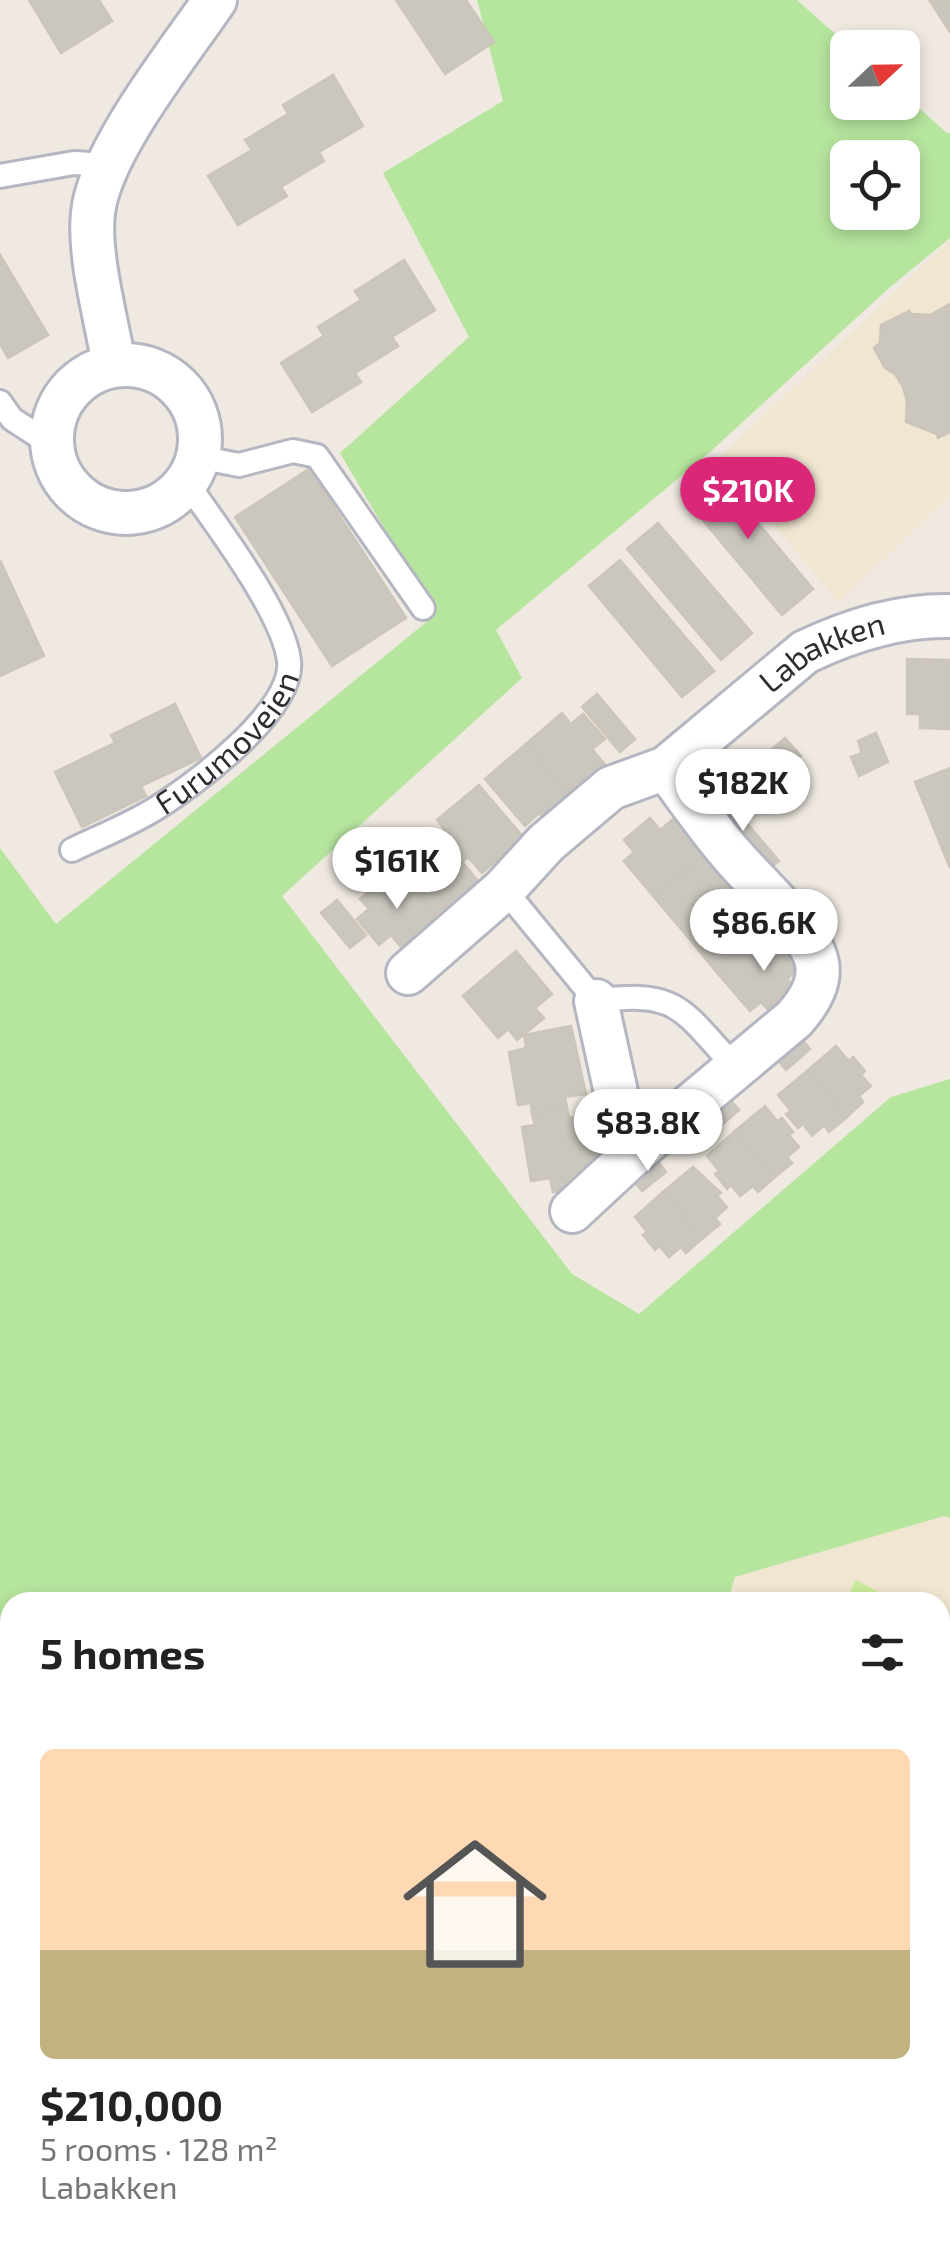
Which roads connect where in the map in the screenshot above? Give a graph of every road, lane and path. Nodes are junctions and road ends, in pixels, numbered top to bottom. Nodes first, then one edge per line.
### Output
1 (215, 0) edge
2 (107, 166) junction
3 (0, 176) edge
4 (114, 365) junction
5 (0, 402) edge
6 (52, 446) junction
7 (192, 470) junction
8 (422, 608) dead end
9 (950, 616) edge
10 (666, 768) junction
11 (72, 850) dead end
12 (504, 889) junction
13 (408, 973) dead end
14 (596, 1000) junction
15 (736, 1068) junction
16 (642, 1146) junction
17 (572, 1211) dead end

1 - 2 street
2 - 3 lane
2 - 4 street
4 - 6 street
4 - 7 street, Furumoveien
5 - 6 lane
6 - 7 street
7 - 8 lane
7 - 11 lane, Furumoveien
9 - 10 street, Labakken
10 - 12 street, Labakken
10 - 15 street
12 - 13 street, Labakken
12 - 14 lane
14 - 15 lane
14 - 16 street
15 - 16 street
16 - 17 street

